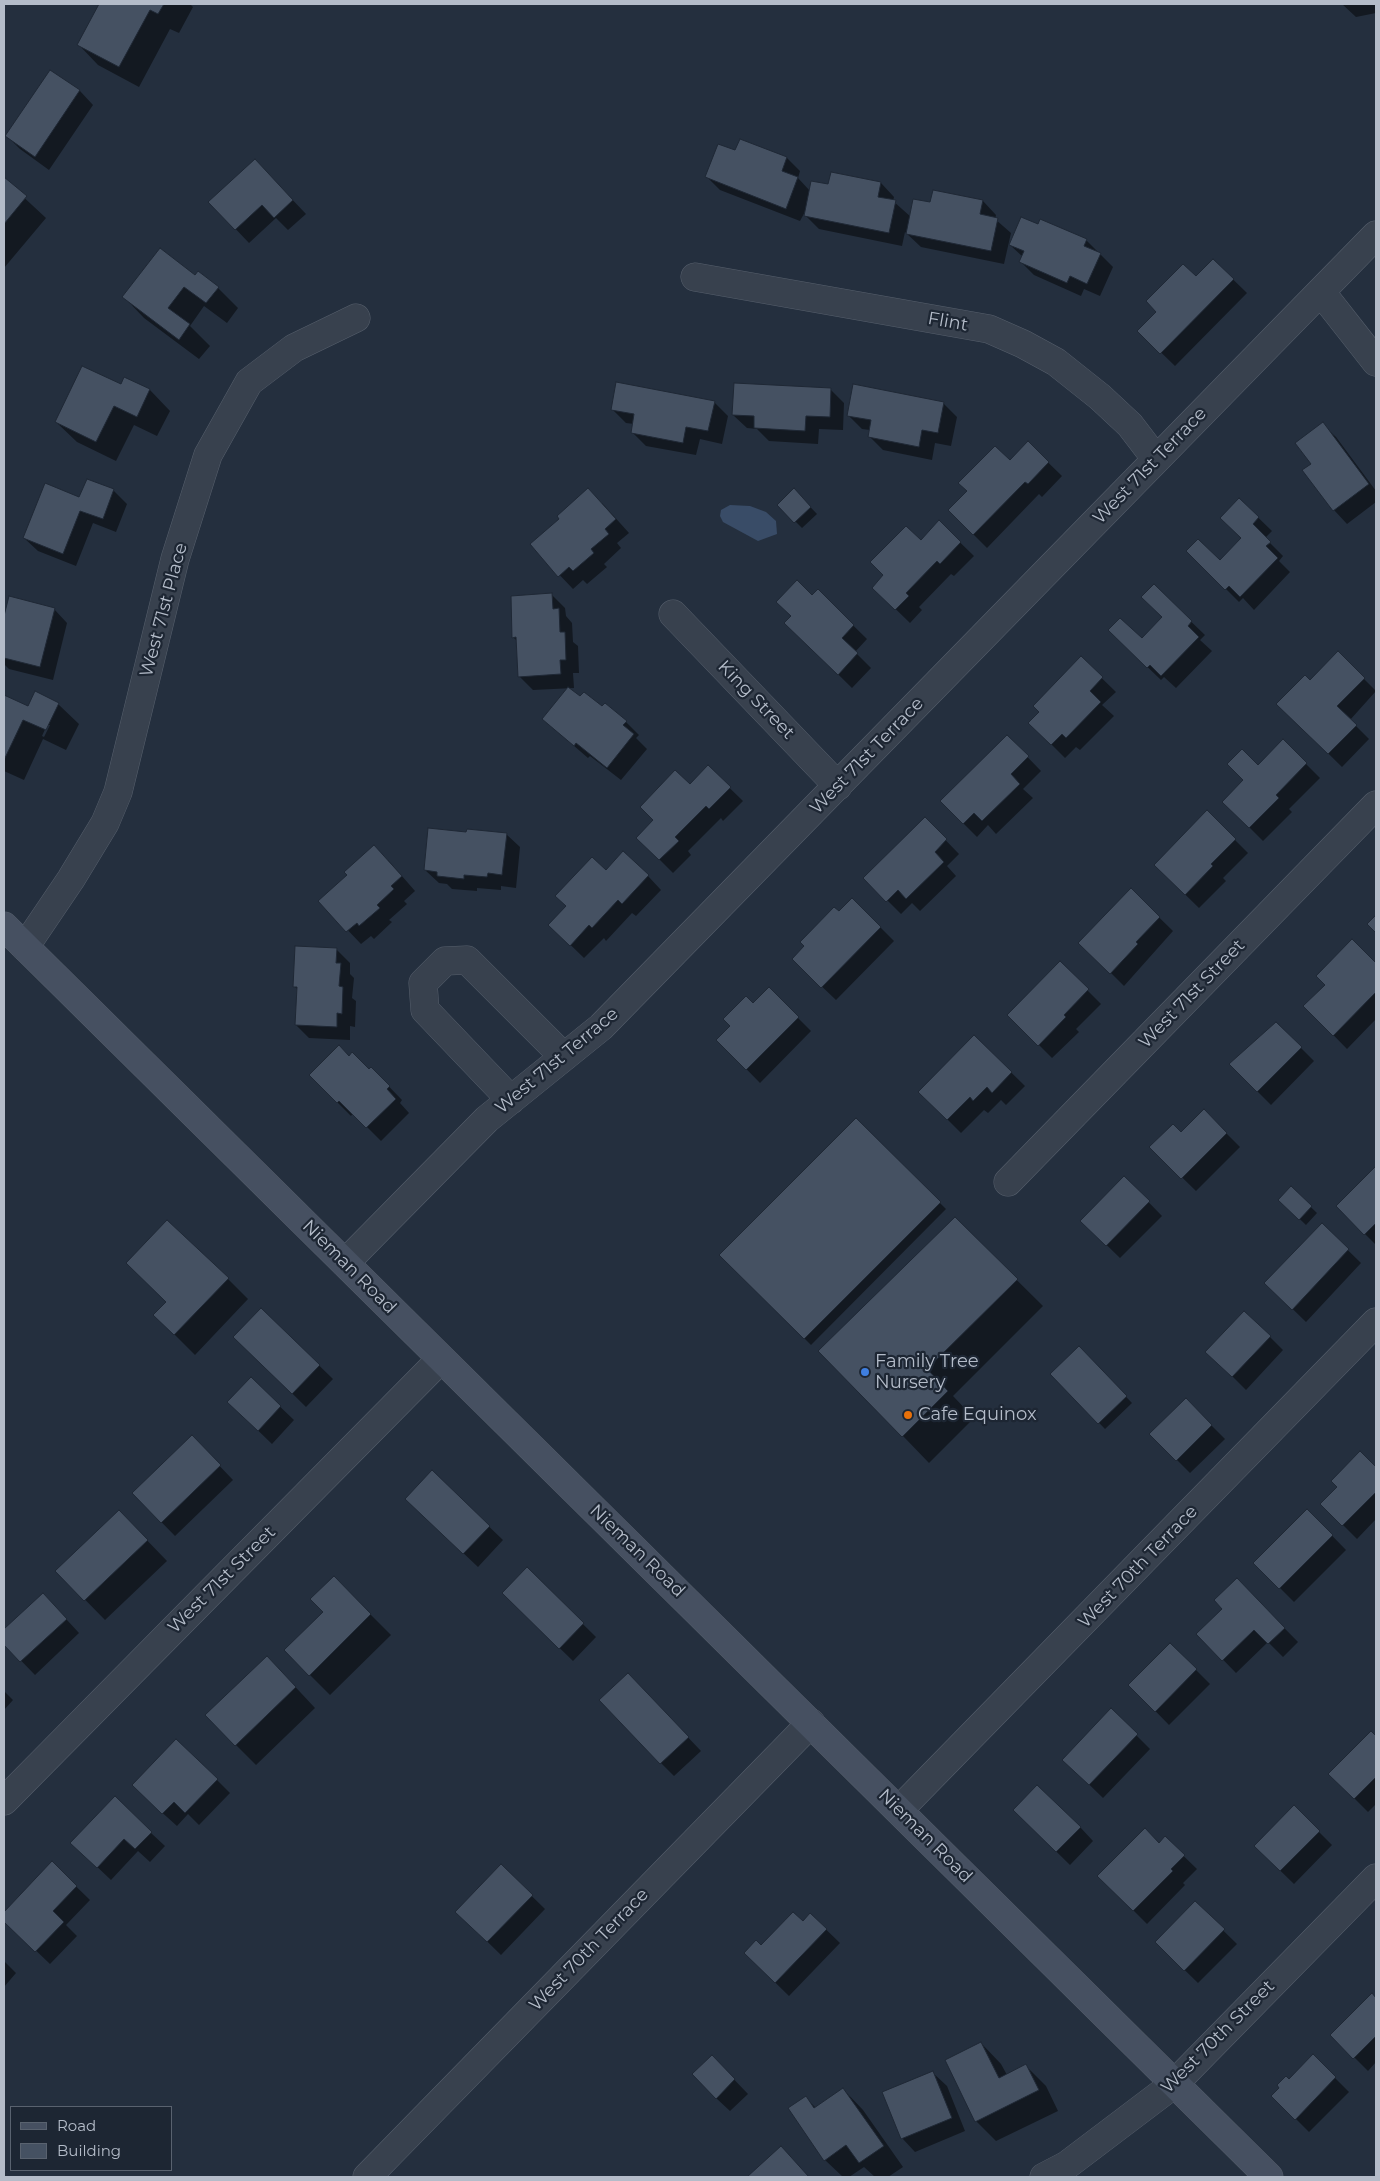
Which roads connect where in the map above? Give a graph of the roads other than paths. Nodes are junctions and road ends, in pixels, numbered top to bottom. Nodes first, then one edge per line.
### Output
1 (1376, 235) edge
2 (695, 278) dead end
3 (1321, 292) junction
4 (356, 318) dead end
5 (1376, 362) edge
6 (1156, 459) junction
7 (673, 614) dead end
8 (838, 786) junction
9 (1376, 805) edge
10 (4, 926) edge
11 (25, 947) junction
12 (564, 1057) junction
13 (512, 1100) junction
14 (1008, 1182) dead end
15 (345, 1263) junction
16 (1376, 1322) edge
17 (441, 1359) junction
18 (811, 1723) junction
19 (4, 1801) edge
20 (899, 1810) junction
21 (1376, 1878) edge
22 (1174, 2084) junction
23 (367, 2177) edge
24 (1044, 2177) edge
25 (1269, 2177) edge

1 - 3 street, West 71st Terrace
2 - 6 street, Flint
3 - 5 street
3 - 6 street, West 71st Terrace
4 - 11 street, West 71st Place
6 - 8 street, West 71st Terrace
7 - 8 street, King Street
8 - 12 street, West 71st Terrace
9 - 14 street, West 71st Street
10 - 11 main road, Nieman Road
11 - 15 main road, Nieman Road
12 - 13 street, West 71st Terrace
12 - 13 street
13 - 15 street, West 71st Terrace
15 - 17 main road, Nieman Road
16 - 20 street, West 70th Terrace
17 - 18 main road, Nieman Road
17 - 19 street, West 71st Street
18 - 20 main road, Nieman Road
18 - 23 street, West 70th Terrace
20 - 22 main road, Nieman Road
21 - 22 street, West 70th Street
22 - 24 street, West 70th Street
22 - 25 main road, Nieman Road

